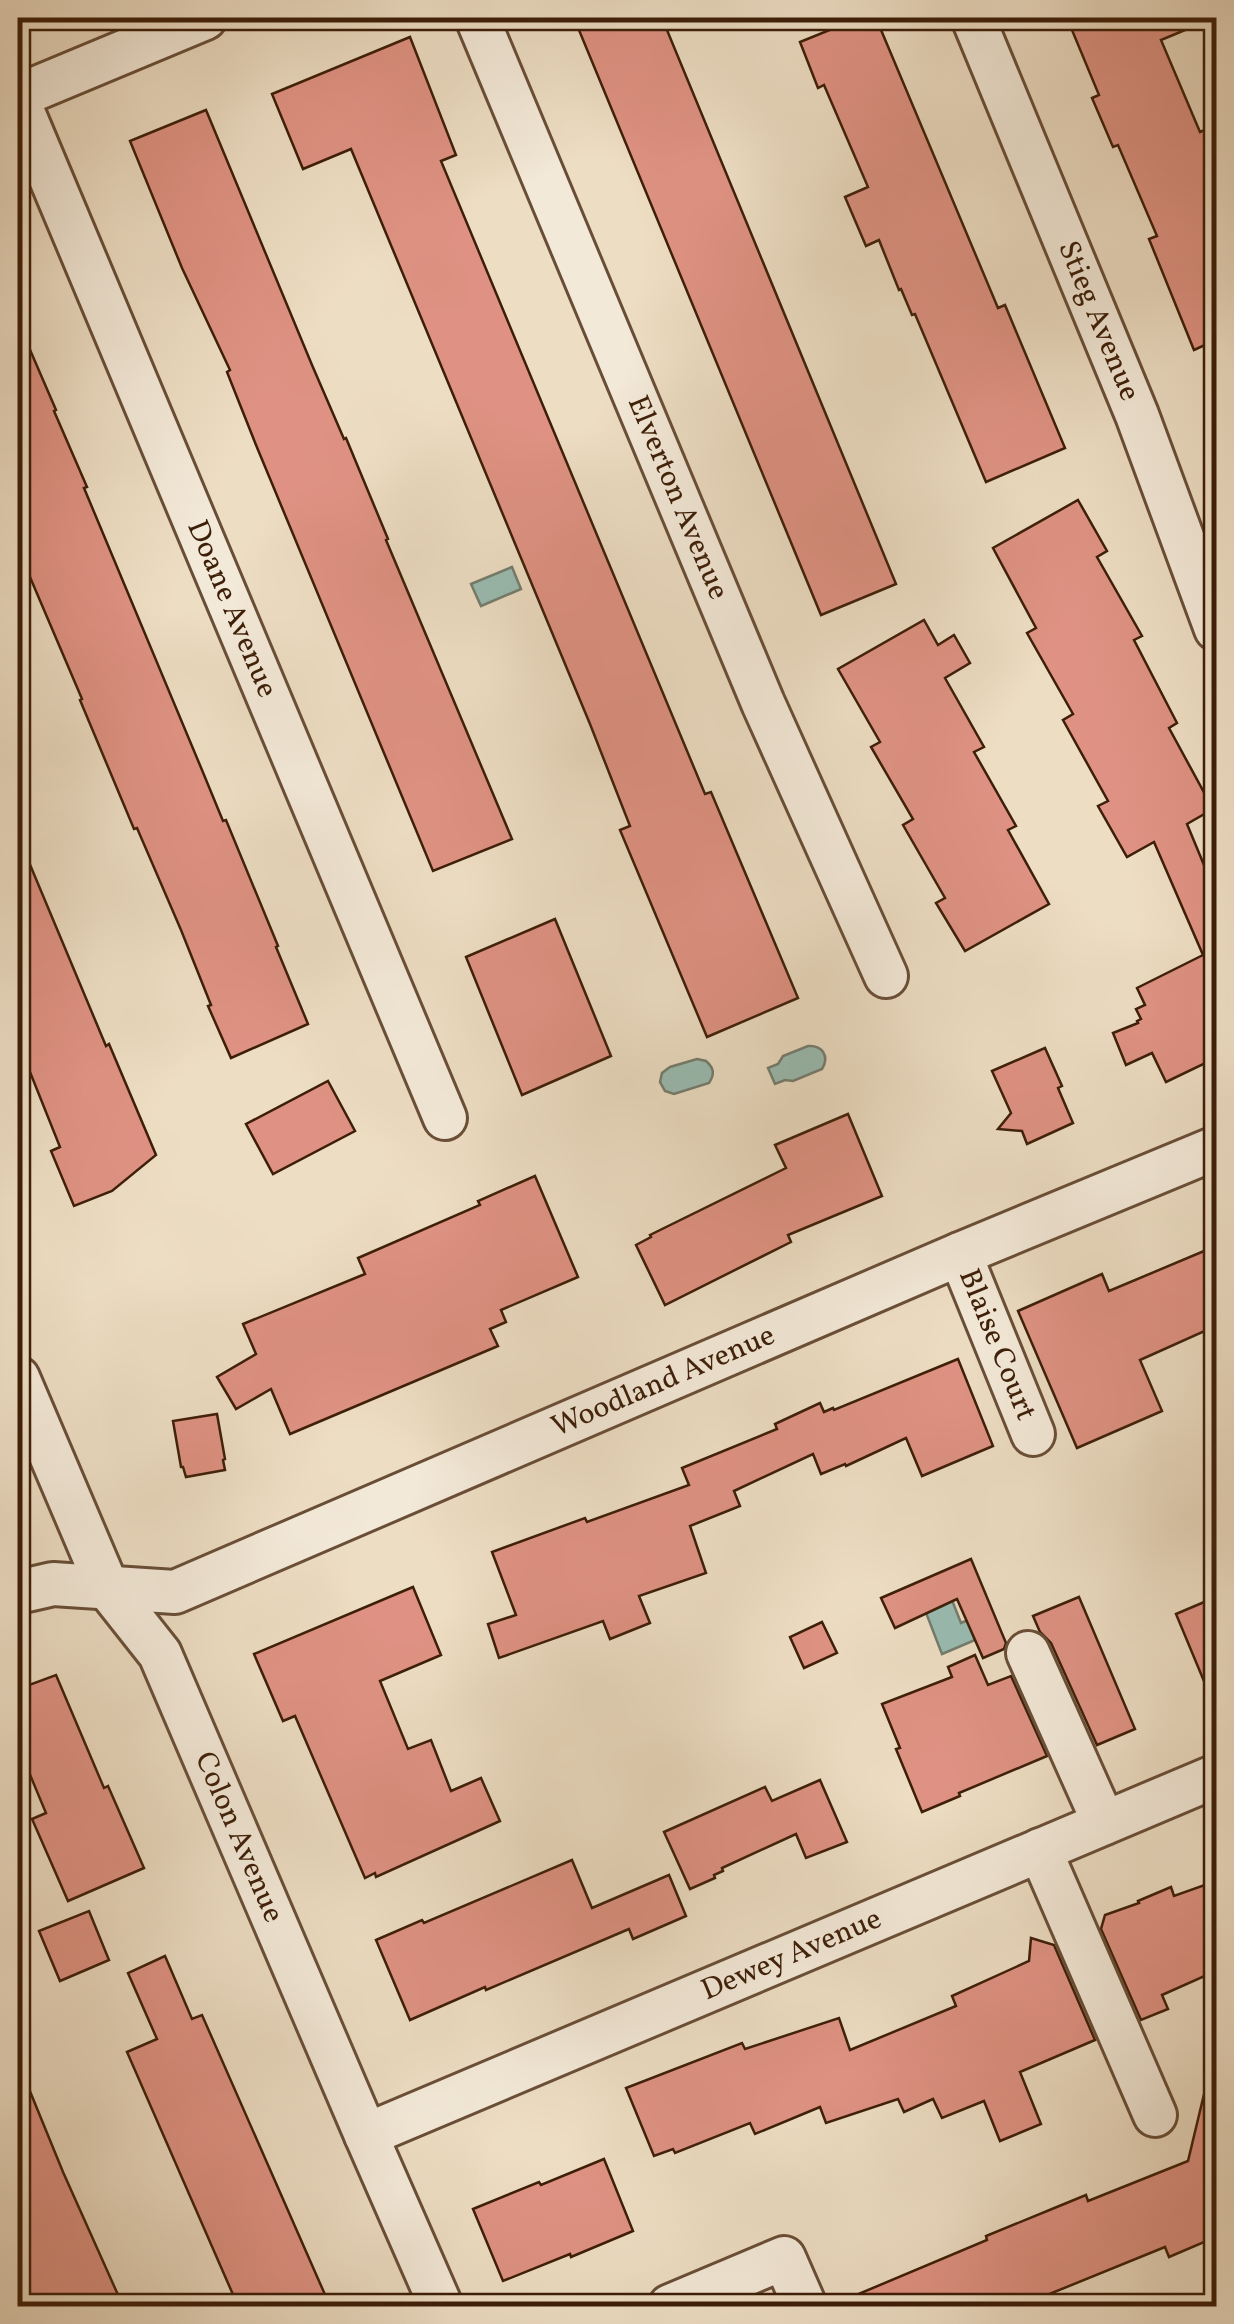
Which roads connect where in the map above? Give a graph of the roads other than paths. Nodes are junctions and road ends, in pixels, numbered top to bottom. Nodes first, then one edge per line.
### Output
1 (205, 18) edge
2 (477, 18) edge
3 (973, 18) edge
4 (18, 98) edge
5 (1216, 629) edge
6 (886, 976) dead end
7 (445, 1118) dead end
8 (1216, 1148) edge
9 (960, 1254) junction
10 (18, 1378) edge
11 (1033, 1434) dead end
12 (107, 1587) junction
13 (18, 1592) edge
14 (1028, 1653) dead end
15 (1216, 1776) edge
16 (1104, 1823) junction
17 (1040, 1850) junction
18 (1154, 2115) dead end
19 (366, 2136) junction
20 (441, 2306) edge
21 (670, 2306) edge
22 (805, 2306) edge

1 - 4 street
2 - 6 street, Elverton Avenue
3 - 5 street, Stieg Avenue
4 - 7 street, Doane Avenue
8 - 9 street, Woodland Avenue
9 - 11 street, Blaise Court
9 - 12 street, Woodland Avenue
10 - 12 street, Colon Avenue
12 - 13 street, Woodland Avenue
12 - 19 street, Colon Avenue
14 - 16 street
15 - 16 street, Dewey Avenue
16 - 17 street, Dewey Avenue
17 - 18 street
17 - 19 street, Dewey Avenue
19 - 20 street, Colon Avenue
21 - 22 street

